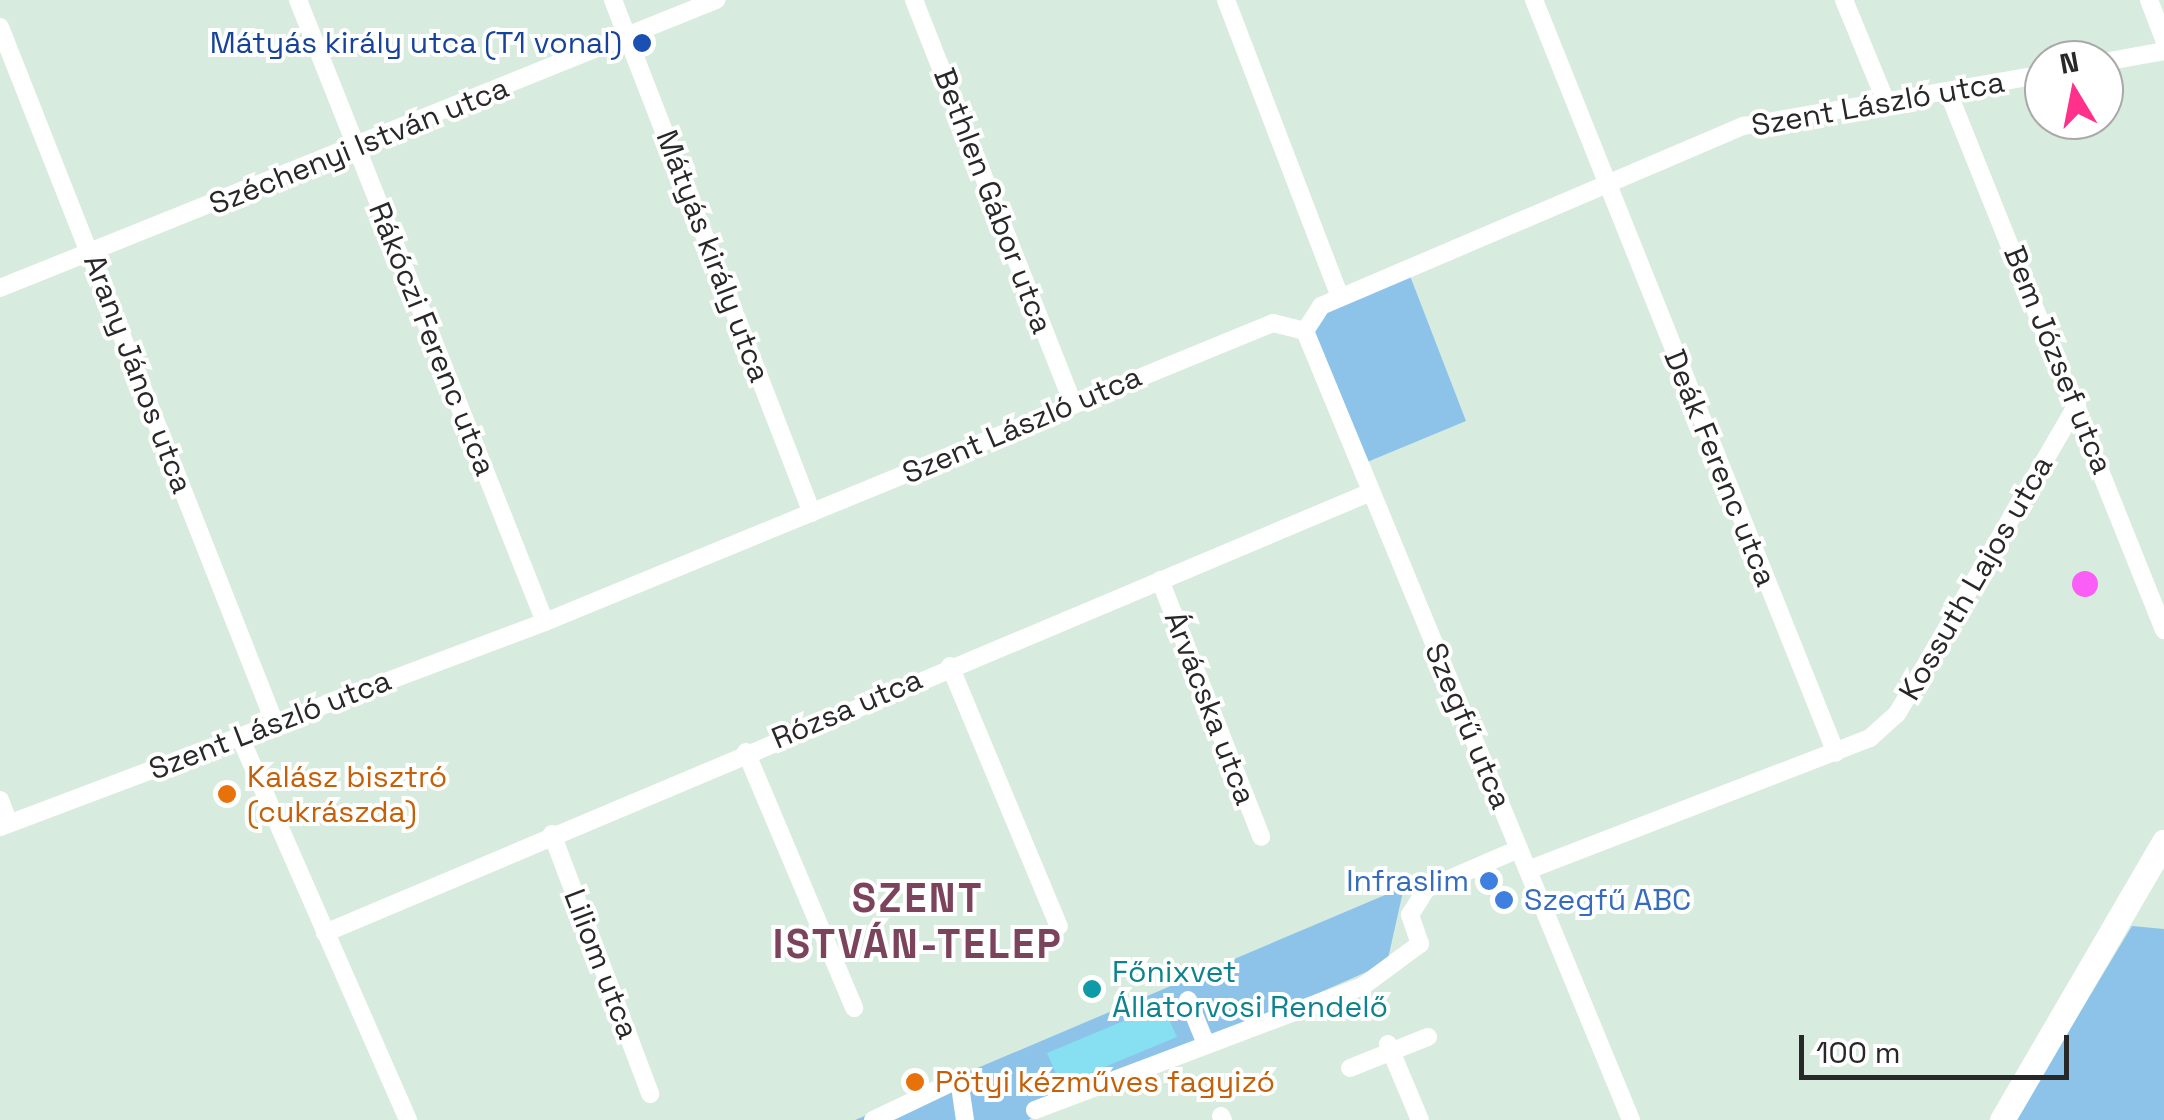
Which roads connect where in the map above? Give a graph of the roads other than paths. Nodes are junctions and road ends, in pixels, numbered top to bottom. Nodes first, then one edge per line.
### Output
1 (298, 0) edge
2 (613, 0) edge
3 (716, 0) edge
4 (914, 0) edge
5 (1226, 0) edge
6 (1534, 0) edge
7 (1844, 0) edge
8 (2149, 0) edge
9 (0, 27) edge
10 (628, 36) junction
11 (2164, 39) edge
12 (2164, 51) edge
13 (2124, 58) edge
14 (2024, 78) edge
15 (1948, 92) junction
16 (1886, 102) junction
17 (356, 149) junction
18 (1607, 181) junction
19 (90, 252) junction
20 (0, 288) edge
21 (1340, 297) junction
22 (1305, 332) junction
23 (1072, 402) junction
24 (2077, 405) junction
25 (1371, 492) junction
26 (812, 513) junction
27 (1160, 580) junction
28 (546, 622) junction
29 (2164, 630) edge
30 (950, 666) junction
31 (274, 721) junction
32 (240, 737) junction
33 (746, 752) junction
34 (1836, 753) junction
35 (0, 800) edge
36 (5, 825) edge
37 (552, 834) junction
38 (1260, 836) dead end
39 (2164, 842) edge
40 (1519, 849) junction
41 (1528, 870) junction
42 (1059, 926) dead end
43 (325, 933) junction
44 (1188, 1000) dead end
45 (854, 1008) dead end
46 (1428, 1037) dead end
47 (1206, 1044) junction
48 (1390, 1048) junction
49 (1350, 1068) dead end
50 (650, 1094) dead end
51 (1035, 1110) dead end
52 (408, 1120) edge
53 (873, 1120) edge
54 (965, 1120) edge
55 (1420, 1120) edge
56 (1631, 1120) edge
57 (2002, 1120) edge

1 - 17 street, Rákóczi Ferenc utca
2 - 10 street, Mátyás király utca
3 - 10 street, Széchenyi István utca
4 - 23 street, Bethlen Gábor utca
5 - 21 street
6 - 18 street, Deák Ferenc utca
7 - 16 street
8 - 11 street
9 - 19 street, Arany János utca
10 - 17 street, Széchenyi István utca
10 - 26 street, Mátyás király utca
12 - 13 street
14 - 15 street, Szent László utca
15 - 16 street, Szent László utca
15 - 24 street, Bem József utca
16 - 18 street, Szent László utca
17 - 19 street, Széchenyi István utca
17 - 28 street, Rákóczi Ferenc utca
18 - 21 street, Szent László utca
18 - 34 street, Deák Ferenc utca
19 - 20 street, Széchenyi István utca
19 - 31 street, Arany János utca
21 - 22 street, Szent László utca
22 - 23 street, Szent László utca
22 - 25 street, Szegfű utca
23 - 26 street, Szent László utca
24 - 29 street, Bem József utca
24 - 34 street, Kossuth Lajos utca
25 - 27 street, Rózsa utca
25 - 40 street, Szegfű utca
26 - 28 street, Szent László utca
27 - 30 street, Rózsa utca
27 - 38 street, Árvácska utca
28 - 31 street, Szent László utca
30 - 33 street, Rózsa utca
30 - 42 street
31 - 32 street, Szent László utca
32 - 36 street, Szent László utca
32 - 43 street
33 - 37 street, Rózsa utca
33 - 45 street
34 - 41 street, Kossuth Lajos utca
35 - 36 street
37 - 43 street, Rózsa utca
37 - 50 street, Liliom utca
39 - 57 main road
40 - 41 street, Szegfű utca
40 - 47 street
41 - 56 street, Szegfű utca
43 - 52 street
44 - 47 street
46 - 48 street
47 - 51 street
48 - 49 street
48 - 55 street
53 - 54 street

